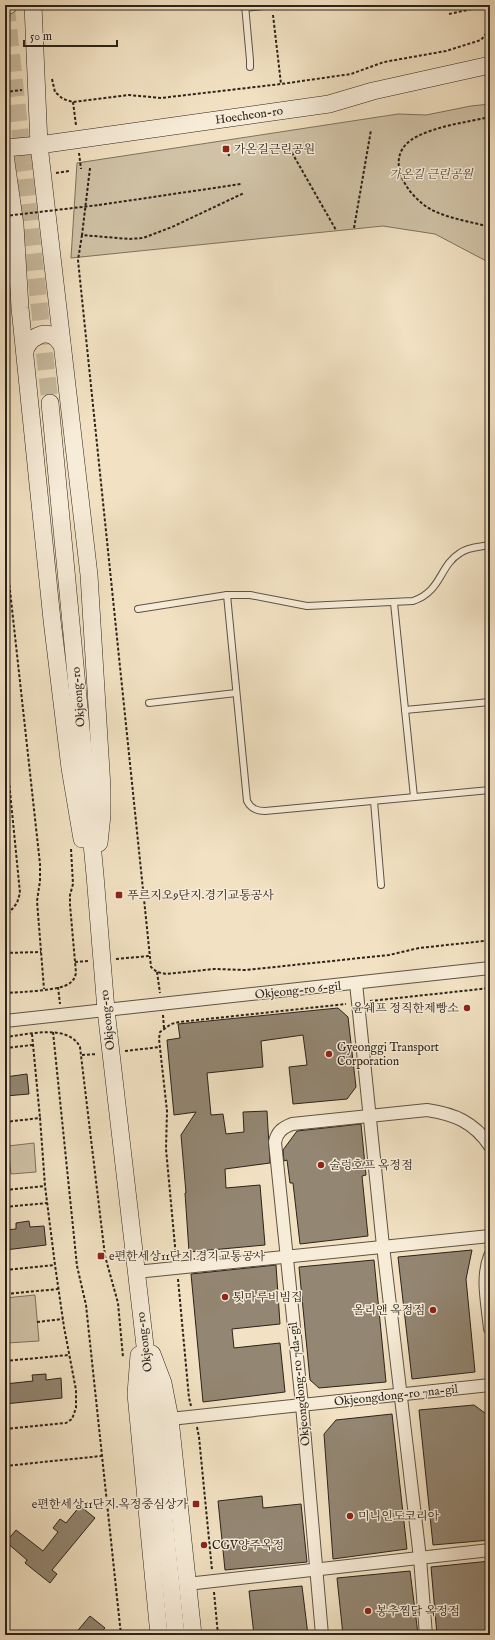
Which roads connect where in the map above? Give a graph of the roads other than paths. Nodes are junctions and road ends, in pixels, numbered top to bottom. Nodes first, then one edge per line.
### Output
1 (5, 5) edge
2 (9, 5) edge
3 (33, 5) edge
4 (265, 5) edge
5 (273, 5) edge
6 (245, 6) edge
7 (490, 65) edge
8 (250, 67) dead end
9 (39, 145) junction
10 (5, 148) edge
11 (5, 155) edge
12 (62, 345) junction
13 (25, 352) junction
14 (50, 403) tunnel mouth
15 (490, 545) edge
16 (227, 596) junction
17 (394, 603) junction
18 (138, 609) dead end
19 (236, 693) junction
20 (490, 702) edge
21 (149, 703) dead end
22 (405, 710) junction
23 (490, 790) edge
24 (414, 797) junction
25 (374, 801) junction
26 (95, 875) junction
27 (381, 885) dead end
28 (490, 968) edge
29 (356, 983) junction
30 (106, 1010) junction
31 (5, 1021) edge
32 (370, 1116) junction
33 (490, 1146) edge
34 (490, 1236) edge
35 (383, 1246) junction
36 (285, 1256) junction
37 (490, 1256) edge
38 (136, 1272) junction
39 (142, 1329) junction
40 (490, 1329) edge
41 (490, 1385) edge
42 (401, 1394) junction
43 (302, 1405) junction
44 (170, 1419) junction
45 (490, 1550) edge
46 (420, 1558) junction
47 (316, 1571) junction
48 (187, 1584) junction
49 (159, 1635) edge
50 (176, 1635) edge
51 (193, 1635) edge
52 (322, 1635) edge
53 (426, 1635) edge

1 - 2 main road
3 - 9 main road
4 - 5 lane
4 - 6 lane
6 - 8 lane
7 - 9 main road, Hoecheon-ro
9 - 10 main road, Hoecheon-ro
9 - 12 main road
11 - 13 main road
12 - 13 main road
12 - 26 main road
13 - 26 main road
14 - 26 main road, Okjeong-ro
15 - 17 lane
16 - 17 lane
16 - 18 lane
16 - 19 lane
17 - 22 lane
19 - 21 lane
19 - 25 lane
20 - 22 lane
22 - 24 lane
23 - 24 lane
24 - 25 lane
25 - 27 lane
26 - 30 main road, Okjeong-ro
28 - 29 street, Okjeong-ro 6-gil
29 - 30 street, Okjeong-ro 6-gil
29 - 32 street
30 - 31 street, Okjeong-ro 6-gil
30 - 38 main road, Okjeong-ro
32 - 33 street
32 - 35 street
32 - 36 street, Okjeongdong-ro 7da-gil
34 - 35 street
35 - 36 street
35 - 42 street
36 - 38 street
36 - 43 street, Okjeongdong-ro 7da-gil
37 - 40 street
38 - 39 main road, Okjeong-ro
39 - 44 main road
39 - 49 main road
39 - 50 main road, Okjeong-ro
41 - 42 street, Okjeongdong-ro 7na-gil
42 - 43 street, Okjeongdong-ro 7na-gil
42 - 46 street
43 - 44 street, Okjeongdong-ro 7na-gil
43 - 47 street, Okjeongdong-ro 7da-gil
44 - 48 main road
45 - 46 street
46 - 47 street
46 - 53 street
47 - 48 street
47 - 52 street, Okjeongdong-ro 7da-gil
48 - 51 main road

